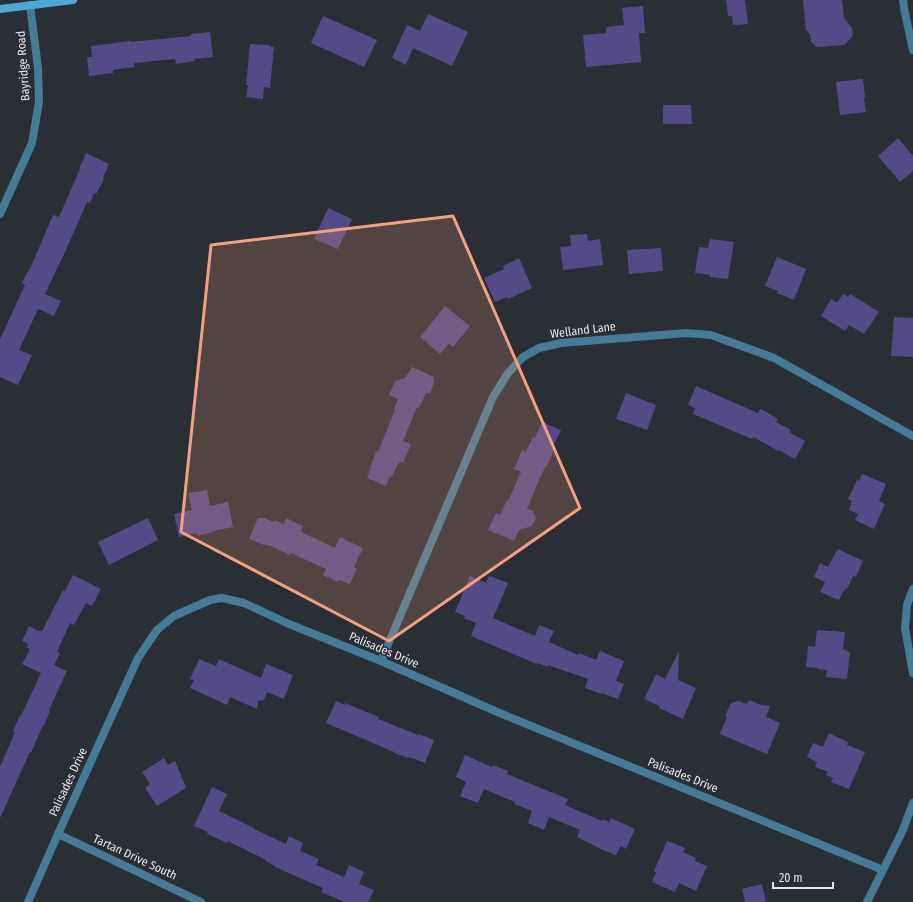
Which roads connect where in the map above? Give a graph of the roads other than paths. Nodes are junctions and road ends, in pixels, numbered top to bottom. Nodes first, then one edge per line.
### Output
1 (74, 0) edge
2 (903, 0) edge
3 (30, 5) junction
4 (0, 9) edge
5 (913, 50) edge
6 (0, 214) edge
7 (913, 436) edge
8 (913, 588) edge
9 (381, 661) junction
10 (913, 673) edge
11 (913, 803) edge
12 (58, 834) junction
13 (883, 870) junction
14 (28, 902) edge
15 (201, 902) edge
16 (867, 902) edge

1 - 3 street
2 - 5 street
3 - 4 street
3 - 6 street, Bayridge Road
7 - 9 street, Welland Lane
8 - 10 street
9 - 12 street, Palisades Drive
9 - 13 street, Palisades Drive
11 - 13 street
12 - 14 street, Palisades Drive
12 - 15 street, Tartan Drive South
13 - 16 street

